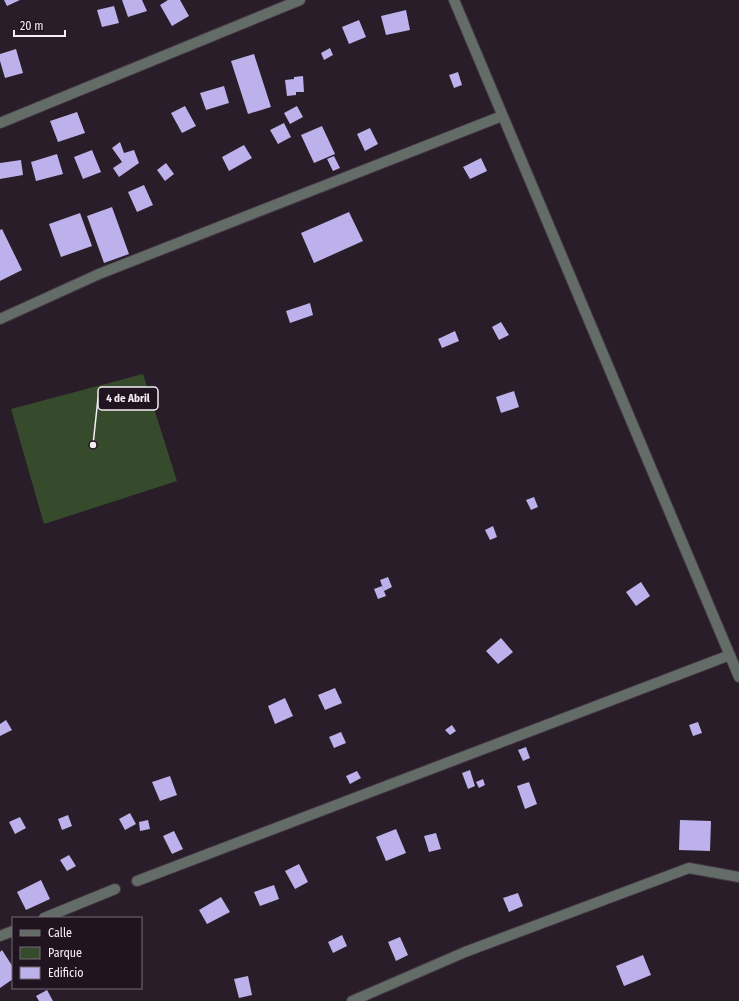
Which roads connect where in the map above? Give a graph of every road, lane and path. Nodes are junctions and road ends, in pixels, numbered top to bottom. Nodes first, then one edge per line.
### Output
1 (300, 0) edge
2 (454, 0) edge
3 (502, 116) junction
4 (0, 123) edge
5 (0, 319) edge
6 (730, 655) junction
7 (739, 678) edge
8 (739, 877) edge
9 (137, 881) dead end
10 (115, 889) dead end
11 (46, 917) edge
12 (12, 931) edge
13 (0, 936) edge
14 (352, 1001) edge

1 - 4 street
2 - 3 street
3 - 5 street
3 - 6 street
6 - 7 street
6 - 9 street
8 - 14 street
10 - 11 street
12 - 13 street

